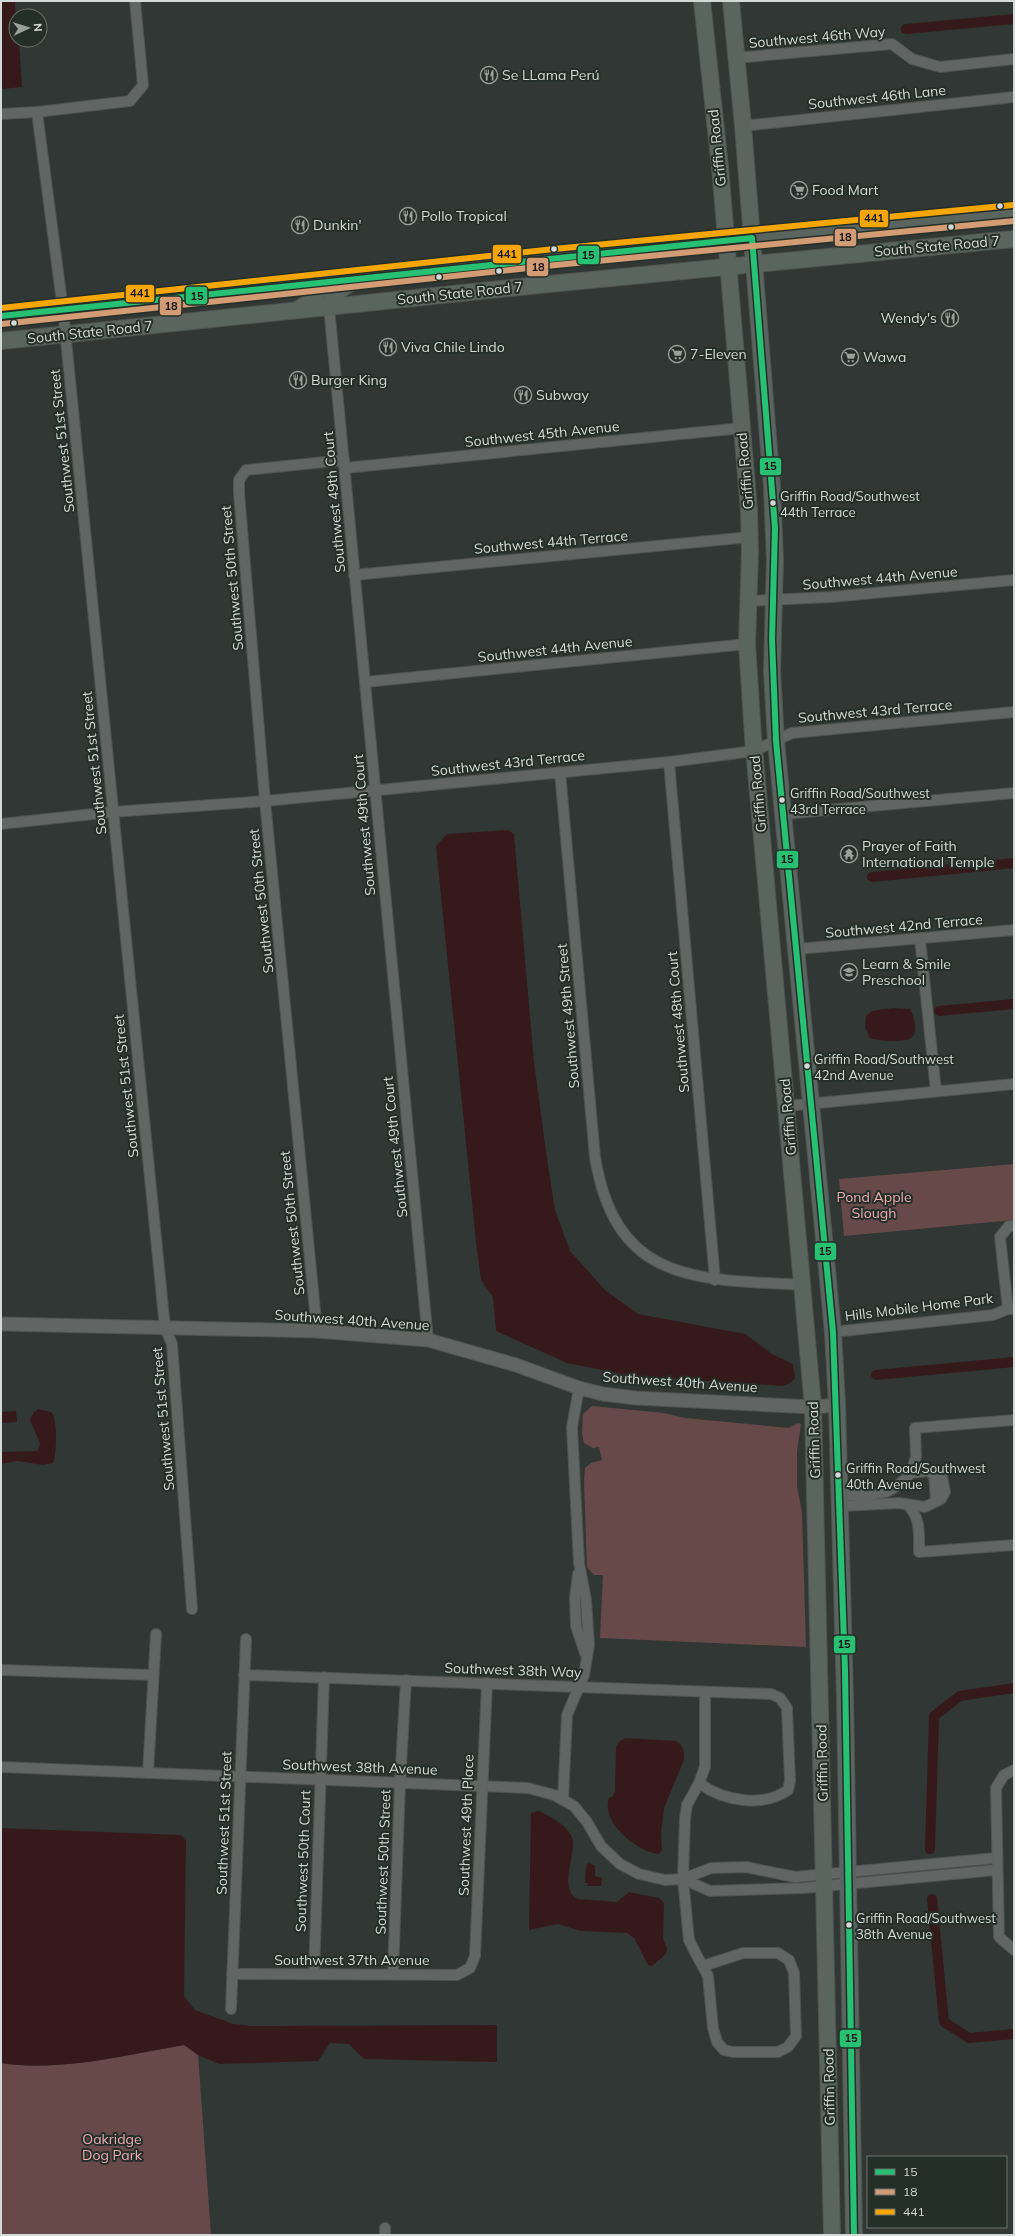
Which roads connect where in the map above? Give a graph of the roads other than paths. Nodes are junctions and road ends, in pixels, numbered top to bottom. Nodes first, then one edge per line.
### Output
1 (134, 1) edge
2 (702, 1) edge
3 (731, 1) edge
4 (735, 58) junction
5 (1014, 59) edge
6 (1014, 97) edge
7 (37, 112) junction
8 (1, 114) edge
9 (743, 126) junction
10 (1014, 213) edge
11 (752, 238) junction
12 (1014, 239) edge
13 (726, 240) junction
14 (754, 264) junction
15 (728, 266) junction
16 (361, 278) junction
17 (324, 281) junction
18 (329, 307) junction
19 (63, 310) junction
20 (296, 311) junction
21 (1, 316) edge
22 (65, 334) junction
23 (1, 341) edge
24 (742, 428) junction
25 (344, 464) junction
26 (246, 470) joint
27 (750, 537) junction
28 (354, 575) junction
29 (1014, 580) edge
30 (774, 600) junction
31 (748, 601) junction
32 (747, 644) junction
33 (365, 682) junction
34 (1014, 712) edge
35 (776, 741) junction
36 (754, 751) junction
37 (668, 762) junction
38 (560, 772) junction
39 (374, 790) junction
40 (1014, 793) edge
41 (265, 801) junction
42 (112, 812) junction
43 (784, 814) junction
44 (1, 824) edge
45 (1014, 930) edge
46 (920, 939) junction
47 (797, 949) junction
48 (1014, 1084) edge
49 (936, 1091) junction
50 (812, 1104) junction
51 (787, 1106) junction
52 (1014, 1226) edge
53 (715, 1280) junction
54 (804, 1286) junction
55 (1011, 1309) edge
56 (1, 1324) edge
57 (165, 1328) junction
58 (317, 1331) junction
59 (833, 1332) junction
60 (428, 1340) junction
61 (579, 1388) junction
62 (837, 1405) junction
63 (814, 1407) junction
64 (1014, 1420) edge
65 (916, 1457) junction
66 (930, 1472) junction
67 (911, 1473) junction
68 (840, 1500) junction
69 (908, 1505) junction
70 (925, 1507) junction
71 (918, 1522) junction
72 (1014, 1545) edge
73 (192, 1609) dead end
74 (156, 1634) dead end
75 (246, 1639) dead end
76 (1, 1670) edge
77 (153, 1675) junction
78 (244, 1675) junction
79 (324, 1677) junction
80 (406, 1680) junction
81 (487, 1683) junction
82 (580, 1686) junction
83 (705, 1692) junction
84 (1, 1767) edge
85 (1014, 1770) edge
86 (148, 1773) junction
87 (240, 1777) junction
88 (320, 1779) junction
89 (400, 1783) junction
90 (699, 1783) junction
91 (481, 1786) junction
92 (563, 1800) junction
93 (996, 1858) junction
94 (997, 1870) junction
95 (848, 1878) junction
96 (683, 1879) junction
97 (825, 1880) junction
98 (1011, 1948) edge
99 (703, 1966) junction
100 (470, 1968) joint
101 (393, 1973) junction
102 (232, 1974) junction
103 (314, 1974) junction
104 (231, 2009) dead end
105 (832, 2235) edge
106 (854, 2235) edge

1 - 7 street
2 - 13 main road, Griffin Road
3 - 4 main road, Griffin Road
4 - 5 street, Southwest 46th Way
4 - 9 main road, Griffin Road
6 - 9 street, Southwest 46th Lane
7 - 8 street
7 - 19 street, Southwest 51st Street
9 - 11 main road, Griffin Road
10 - 11 main road, South State Road 7
11 - 13 main road, South State Road 7
11 - 14 main road, Griffin Road
12 - 14 main road, South State Road 7
13 - 15 main road, Griffin Road
13 - 16 main road, South State Road 7
14 - 15 main road, South State Road 7
14 - 30 main road, Griffin Road
15 - 18 main road, South State Road 7
15 - 24 main road, Griffin Road
16 - 17 main road, South State Road 7
16 - 18 main road
17 - 19 main road, South State Road 7
17 - 20 main road
18 - 20 main road, South State Road 7
18 - 25 street, Southwest 49th Court
19 - 21 main road, South State Road 7
19 - 22 street, Southwest 51st Street
20 - 22 main road, South State Road 7
22 - 23 main road, South State Road 7
22 - 42 street, Southwest 51st Street
24 - 25 street, Southwest 45th Avenue
24 - 27 main road, Griffin Road
25 - 26 street, Southwest 45th Avenue
25 - 28 street, Southwest 49th Court
26 - 41 street, Southwest 50th Street
27 - 28 street, Southwest 44th Terrace
27 - 31 main road, Griffin Road
28 - 33 street, Southwest 49th Court
29 - 30 street, Southwest 44th Avenue
30 - 31 street, Southwest 44th Avenue
30 - 35 main road, Griffin Road
31 - 32 main road, Griffin Road
32 - 33 street, Southwest 44th Avenue
32 - 36 main road, Griffin Road
33 - 39 street, Southwest 49th Court
34 - 35 street, Southwest 43rd Terrace
35 - 36 street, Southwest 43rd Terrace
35 - 43 main road, Griffin Road
36 - 37 street, Southwest 43rd Terrace
36 - 51 main road, Griffin Road
37 - 38 street, Southwest 43rd Terrace
37 - 53 street, Southwest 48th Court
38 - 39 street, Southwest 43rd Terrace
38 - 53 street, Southwest 49th Street
39 - 41 street, Southwest 43rd Terrace
39 - 60 street, Southwest 49th Court
40 - 43 street
41 - 42 street, Southwest 43rd Terrace
41 - 58 street, Southwest 50th Street
42 - 44 street, Southwest 43rd Terrace
42 - 57 street, Southwest 51st Street
43 - 47 main road, Griffin Road
45 - 46 street, Southwest 42nd Terrace
46 - 47 street, Southwest 42nd Terrace
46 - 49 street
47 - 50 main road, Griffin Road
48 - 49 street
49 - 50 street
50 - 51 street
50 - 59 main road, Griffin Road
51 - 54 main road, Griffin Road
52 - 55 street, Hills Mobile Home Park
53 - 54 street, Southwest 49th Street
54 - 63 main road, Griffin Road
55 - 59 street, Hills Mobile Home Park
56 - 57 street, Southwest 40th Avenue
57 - 58 street, Southwest 40th Avenue
57 - 73 street, Southwest 51st Street
58 - 60 street, Southwest 40th Avenue
59 - 62 main road, Griffin Road
60 - 61 street, Southwest 40th Avenue
61 - 63 street, Southwest 40th Avenue
61 - 82 street
62 - 63 street, Southwest 40th Avenue
62 - 68 main road, Griffin Road
63 - 97 main road, Griffin Road
64 - 65 street
65 - 66 street
65 - 67 street
66 - 67 street
66 - 70 street
67 - 68 street
68 - 69 street
68 - 95 main road, Griffin Road
69 - 70 street
69 - 71 street
70 - 71 street
71 - 72 street
74 - 77 street
75 - 78 street, Southwest 51st Street
76 - 77 street
77 - 86 street
78 - 79 street, Southwest 38th Way
78 - 87 street, Southwest 51st Street
79 - 80 street, Southwest 38th Way
79 - 88 street, Southwest 50th Court
80 - 81 street, Southwest 38th Way
80 - 89 street, Southwest 50th Street
81 - 82 street, Southwest 38th Way
81 - 91 street, Southwest 49th Place
82 - 83 street, Southwest 38th Way
82 - 92 street
83 - 90 street
83 - 90 street, Southwest 38th Way
84 - 86 street, Southwest 38th Avenue
85 - 93 street
86 - 87 street, Southwest 38th Avenue
87 - 88 street, Southwest 38th Avenue
87 - 102 street, Southwest 51st Street
88 - 89 street, Southwest 38th Avenue
88 - 103 street, Southwest 50th Court
89 - 91 street, Southwest 38th Avenue
89 - 101 street, Southwest 50th Street
90 - 96 street
91 - 92 street, Southwest 38th Avenue
91 - 100 street, Southwest 49th Place
92 - 96 street, Southwest 38th Avenue
93 - 94 street
93 - 95 street, Southwest 38th Avenue
94 - 95 street, Southwest 38th Avenue
94 - 98 street
95 - 97 street, Southwest 38th Avenue
95 - 106 main road, Griffin Road
96 - 97 street, Southwest 38th Avenue
96 - 97 street, Southwest 38th Avenue
96 - 99 street
97 - 105 main road, Griffin Road
99 - 99 street
100 - 101 street, Southwest 37th Avenue
101 - 103 street, Southwest 37th Avenue
102 - 103 street, Southwest 37th Avenue
102 - 104 street, Southwest 51st Street

